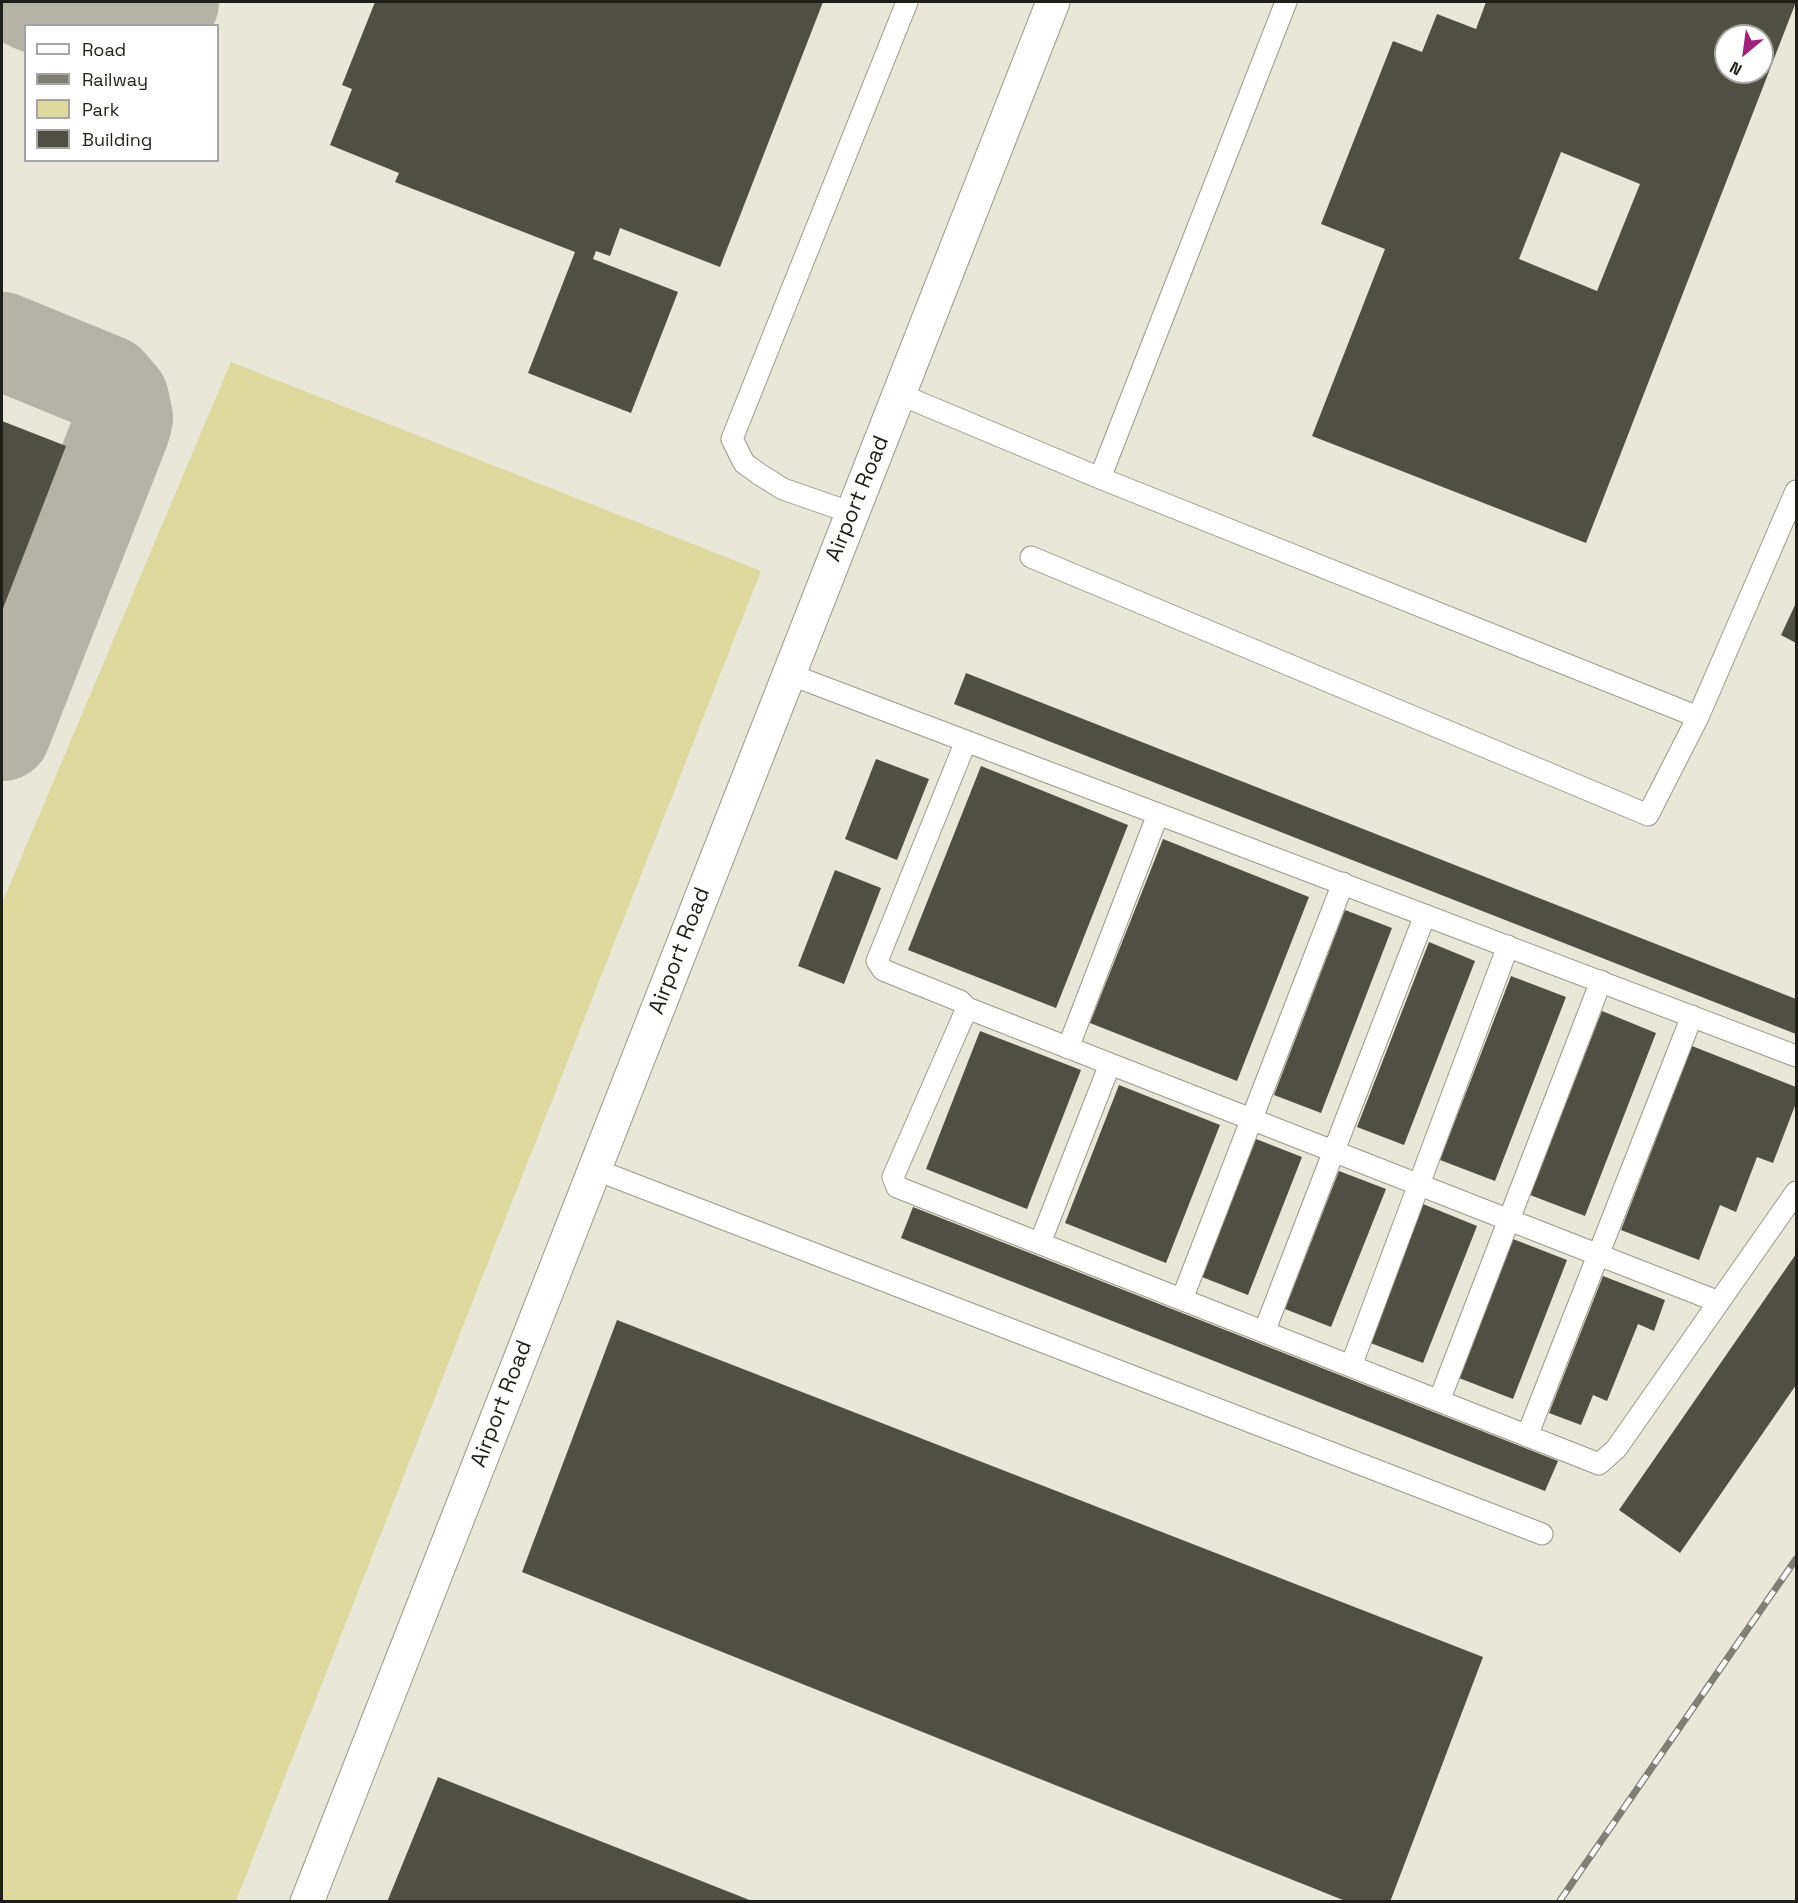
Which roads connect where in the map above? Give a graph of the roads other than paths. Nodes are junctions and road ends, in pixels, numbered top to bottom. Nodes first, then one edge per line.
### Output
1 (907, 2) edge
2 (1053, 2) edge
3 (1286, 2) edge
4 (899, 394) junction
5 (1100, 478) junction
6 (1797, 491) edge
7 (852, 513) junction
8 (1031, 557) dead end
9 (789, 674) junction
10 (1698, 717) junction
11 (966, 741) junction
12 (1158, 814) junction
13 (1342, 884) junction
14 (1425, 915) junction
15 (1508, 946) junction
16 (1601, 981) junction
17 (967, 1008) junction
18 (1692, 1016) junction
19 (1068, 1048) junction
20 (1797, 1056) edge
21 (1110, 1064) junction
22 (1251, 1120) junction
23 (1334, 1152) junction
24 (594, 1169) junction
25 (1419, 1185) junction
26 (1797, 1192) edge
27 (1509, 1220) junction
28 (1040, 1243) junction
29 (1598, 1255) junction
30 (1182, 1299) junction
31 (1719, 1302) junction
32 (1264, 1332) junction
33 (1351, 1366) junction
34 (1439, 1401) junction
35 (1527, 1436) junction
36 (1542, 1534) dead end
37 (307, 1902) edge

1 - 7 lane
2 - 4 street, Airport Road
3 - 5 lane
4 - 5 lane
4 - 7 street, Airport Road
5 - 10 lane
6 - 10 lane
7 - 9 street, Airport Road
8 - 10 lane
9 - 11 lane
9 - 24 street, Airport Road
11 - 12 lane
11 - 17 lane
12 - 13 lane
12 - 19 lane
13 - 14 lane
13 - 22 lane
14 - 15 lane
14 - 23 lane
15 - 16 lane
15 - 25 lane
16 - 18 lane
16 - 27 lane
17 - 19 lane
17 - 28 lane
18 - 20 lane
18 - 29 lane
19 - 21 lane
21 - 22 lane
21 - 28 lane
22 - 23 lane
22 - 30 lane
23 - 25 lane
23 - 32 lane
24 - 36 lane
24 - 37 street, Airport Road
25 - 27 lane
25 - 33 lane
26 - 31 lane
27 - 29 lane
27 - 34 lane
28 - 30 lane
29 - 31 lane
29 - 35 lane
30 - 32 lane
31 - 35 lane
32 - 33 lane
33 - 34 lane
34 - 35 lane

